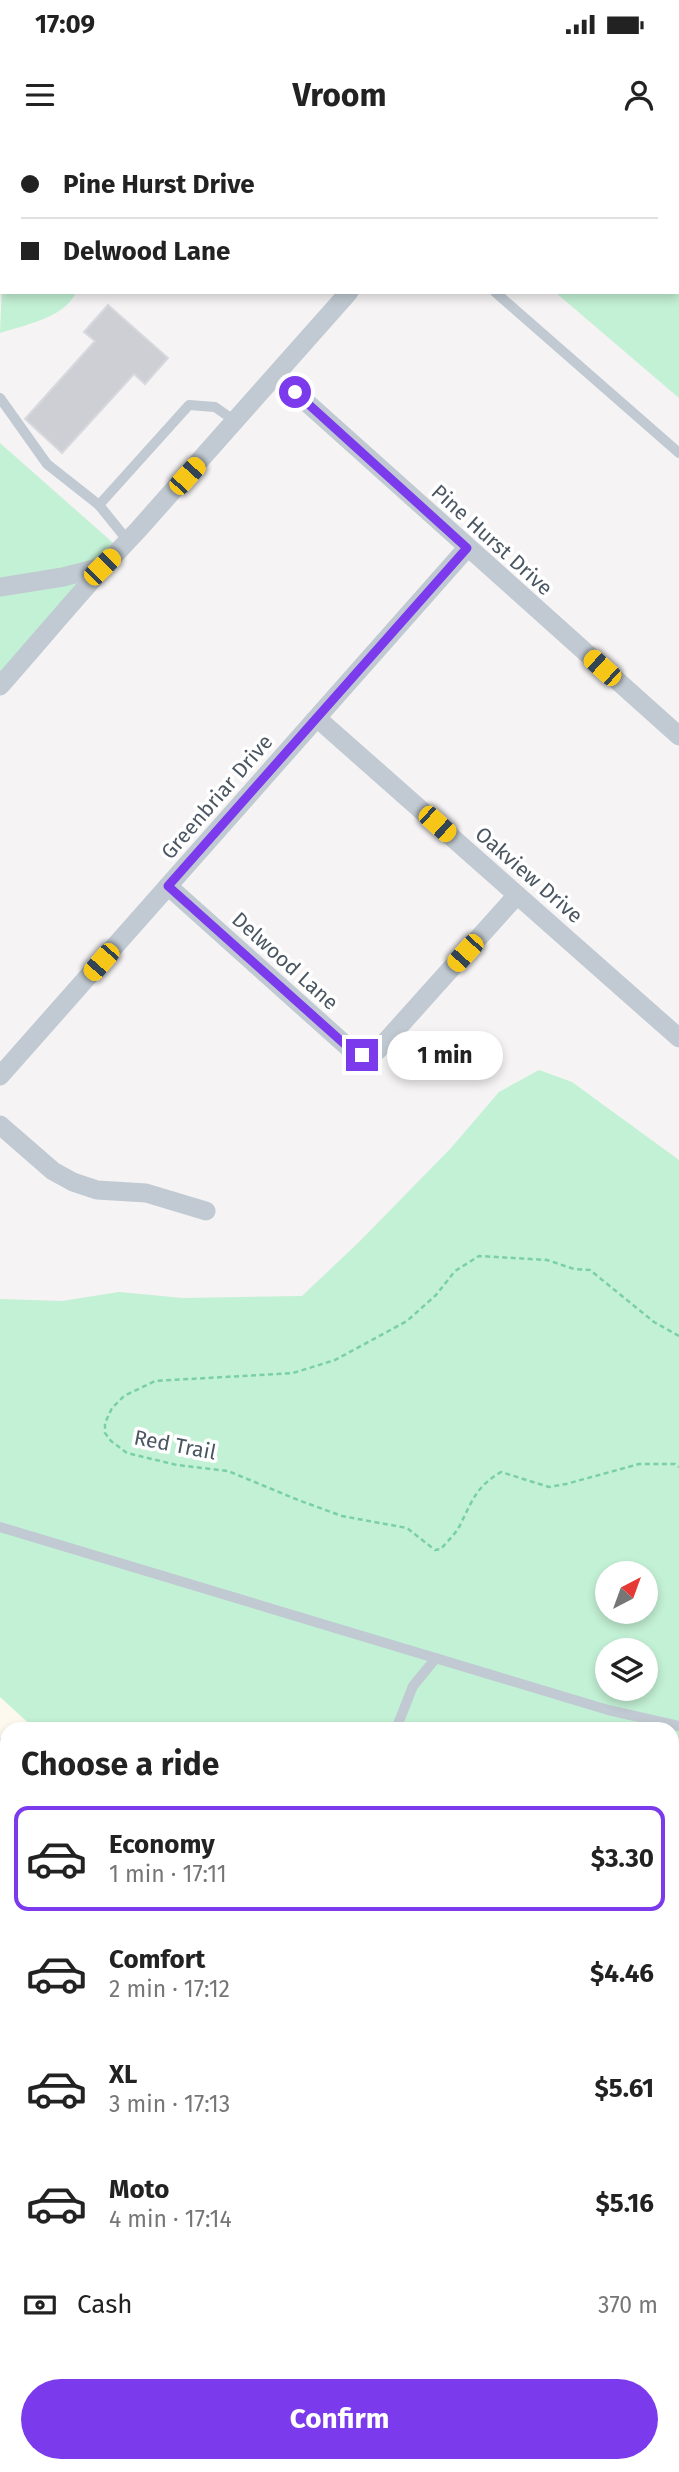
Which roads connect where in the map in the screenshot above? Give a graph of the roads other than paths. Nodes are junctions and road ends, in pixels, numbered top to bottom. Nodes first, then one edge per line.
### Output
1 (347, 294) edge
2 (497, 294) edge
3 (276, 375) junction
4 (0, 398) edge
5 (236, 421) junction
6 (679, 453) edge
7 (99, 505) junction
8 (128, 541) junction
9 (467, 548) junction
10 (102, 567) junction
11 (0, 587) edge
12 (0, 686) edge
13 (317, 718) junction
14 (679, 736) edge
15 (168, 886) junction
16 (517, 895) junction
17 (679, 1038) edge
18 (0, 1076) edge
19 (0, 1125) edge
20 (206, 1211) dead end
21 (0, 1527) edge
22 (436, 1658) junction
23 (399, 1722) edge
24 (661, 1722) edge

1 - 3 street
2 - 6 lane
3 - 5 street
3 - 9 street, Pine Hurst Drive
4 - 7 lane
5 - 7 lane
5 - 8 street
7 - 8 lane
8 - 10 street
9 - 13 street, Greenbriar Drive
9 - 14 street, Pine Hurst Drive
10 - 11 street
10 - 12 street
13 - 15 street, Greenbriar Drive
13 - 16 street, Oakview Drive
15 - 16 street, Delwood Lane
15 - 18 street, Greenbriar Drive
16 - 17 street, Oakview Drive
19 - 20 street
21 - 22 lane
22 - 23 lane
22 - 24 lane

